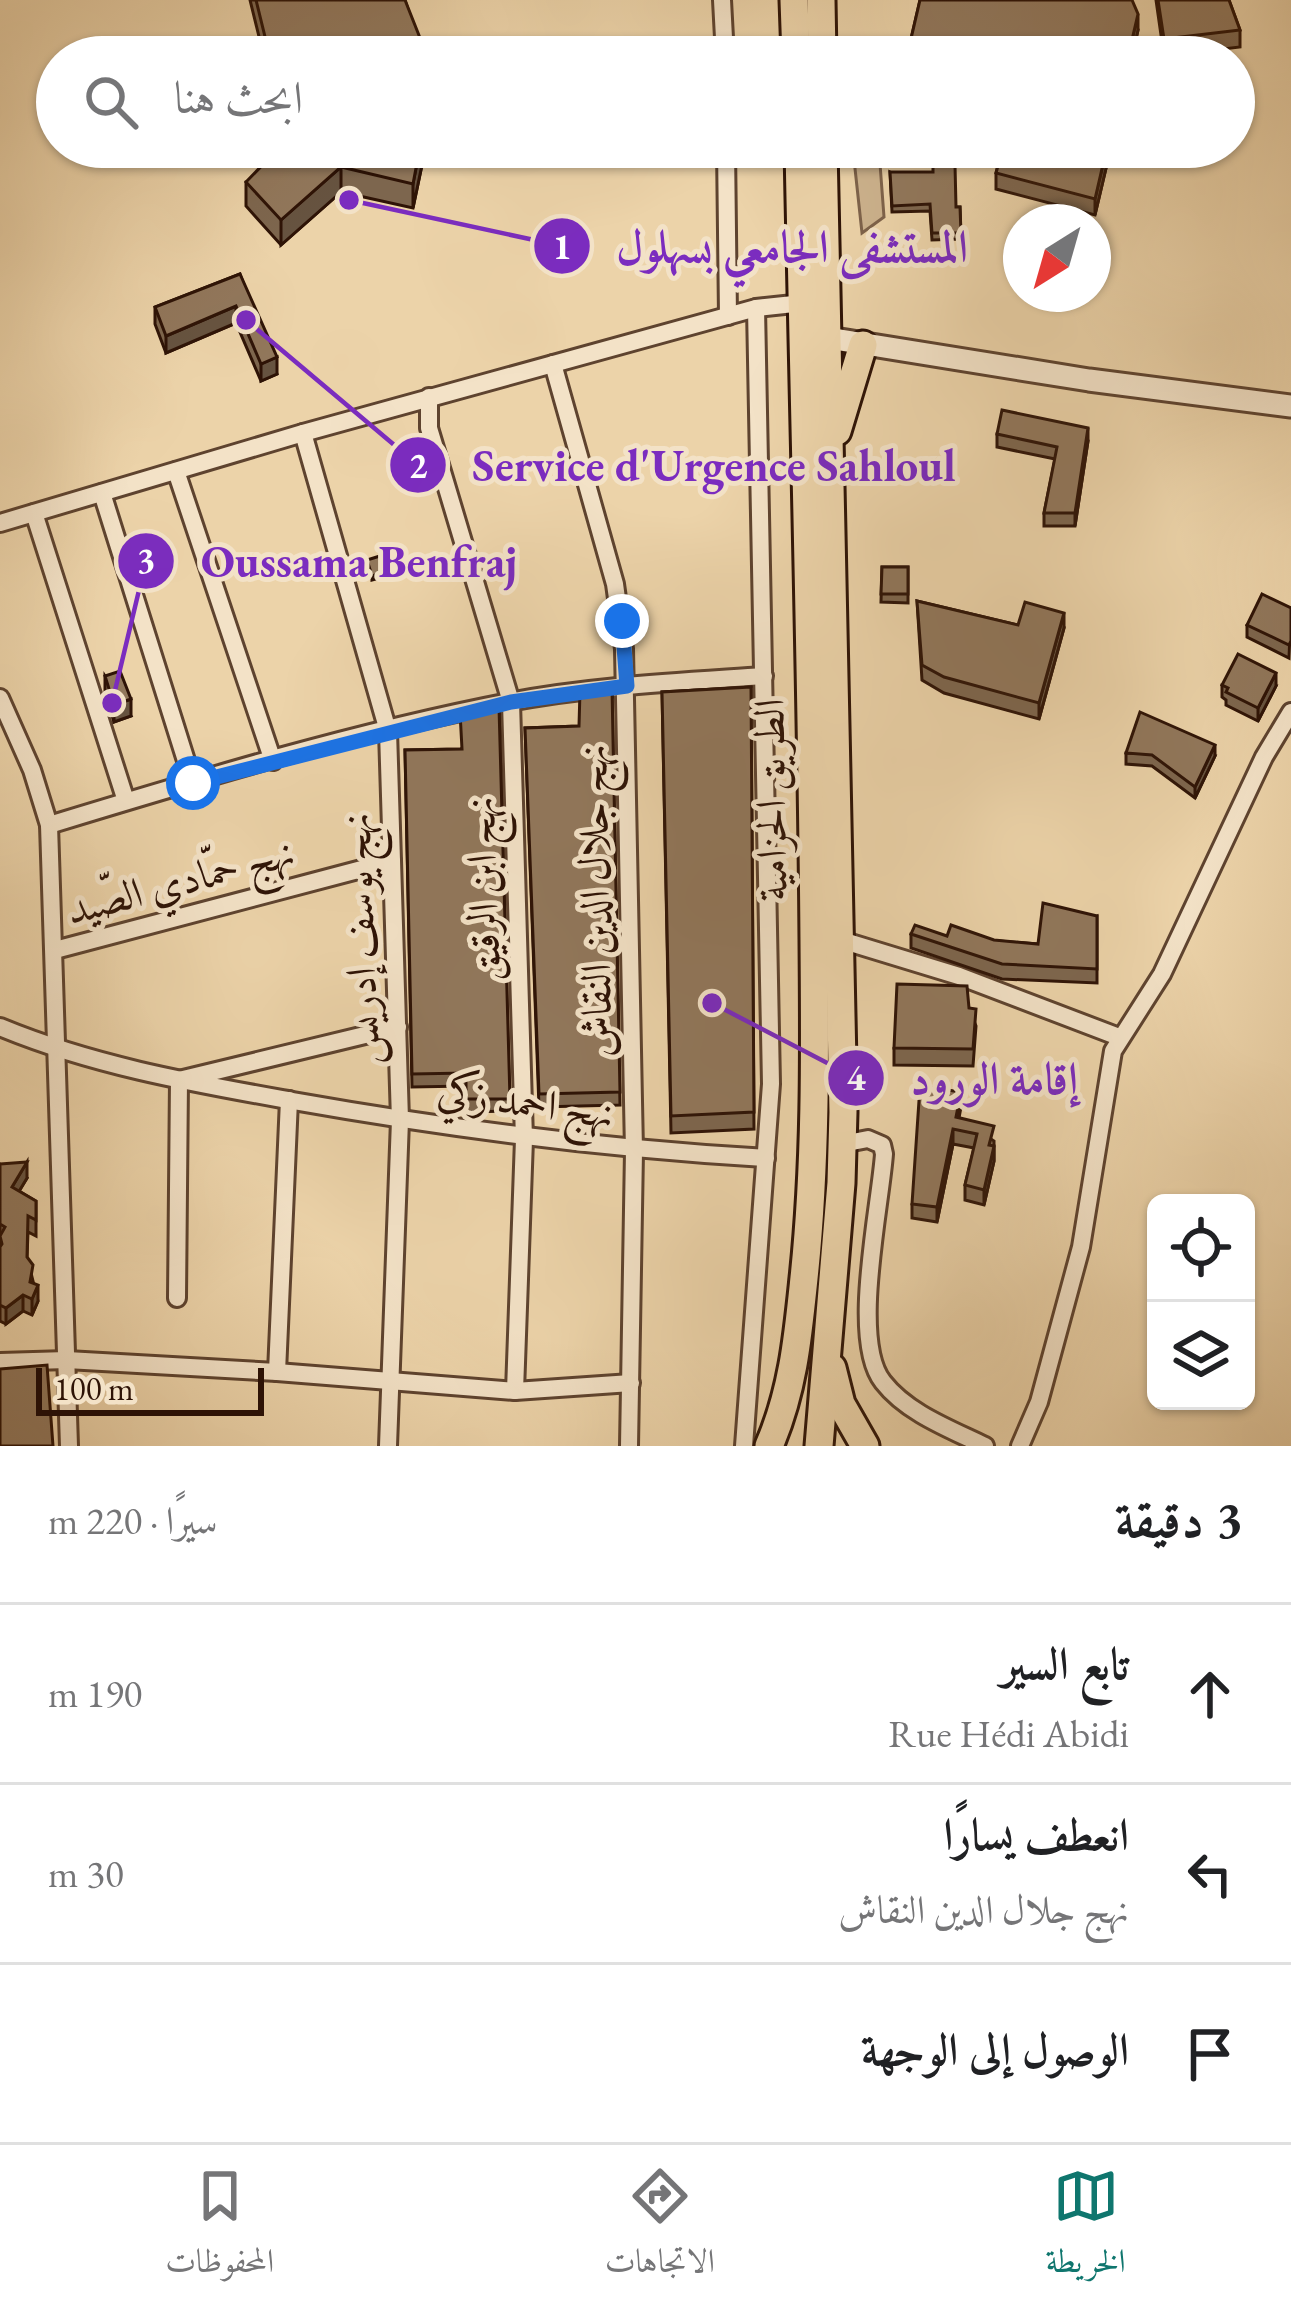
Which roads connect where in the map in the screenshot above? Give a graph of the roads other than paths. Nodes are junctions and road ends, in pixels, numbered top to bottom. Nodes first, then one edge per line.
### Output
1 (722, 0) edge
2 (794, 0) edge
3 (821, 0) edge
4 (723, 36) edge
5 (795, 36) edge
6 (822, 36) edge
7 (726, 168) edge
8 (799, 168) edge
9 (824, 168) edge
10 (802, 304) junction
11 (756, 308) junction
12 (728, 316) junction
13 (828, 338) junction
14 (863, 345) junction
15 (553, 364) junction
16 (421, 400) junction
17 (1291, 406) edge
18 (303, 433) junction
19 (831, 453) junction
20 (176, 471) junction
21 (102, 494) junction
22 (34, 513) junction
23 (0, 523) edge
24 (764, 676) junction
25 (627, 686) junction
26 (0, 698) edge
27 (511, 702) junction
28 (1291, 712) edge
29 (388, 731) junction
30 (273, 761) junction
31 (193, 783) junction
32 (126, 801) junction
33 (49, 825) junction
34 (392, 861) junction
35 (841, 940) junction
36 (55, 950) junction
37 (0, 1027) edge
38 (398, 1027) junction
39 (1119, 1037) junction
40 (56, 1051) junction
41 (179, 1080) junction
42 (289, 1100) junction
43 (400, 1120) junction
44 (524, 1139) junction
45 (842, 1144) junction
46 (634, 1151) junction
47 (766, 1158) junction
48 (176, 1298) dead end
49 (830, 1316) junction
50 (67, 1360) junction
51 (0, 1362) edge
52 (277, 1372) junction
53 (394, 1382) junction
54 (631, 1383) junction
55 (515, 1391) junction
56 (69, 1446) edge
57 (388, 1446) edge
58 (629, 1446) edge
59 (744, 1446) edge
60 (769, 1446) edge
61 (819, 1446) edge
62 (866, 1446) edge
63 (985, 1446) edge
64 (1020, 1446) edge

1 - 4 street
2 - 5 highway
3 - 6 highway
7 - 12 street
8 - 10 highway, الطريق الحزامية
9 - 13 highway, الطريق الحزامية
10 - 11 street
10 - 60 highway, الطريق الحزامية
11 - 12 street
11 - 24 street
12 - 15 street
13 - 14 street
13 - 19 highway, الطريق الحزامية
14 - 17 street
14 - 19 highway
15 - 16 street
15 - 25 street, نهج جلال الدين النقاش
16 - 18 street
16 - 27 street, نهج ابن الرقيق
18 - 20 street
18 - 29 street, نهج يوسف إدريس
19 - 35 highway, الطريق الحزامية
20 - 21 street
20 - 30 street
21 - 22 street
21 - 31 street
22 - 23 street
22 - 32 street
24 - 25 street
24 - 47 street
25 - 27 street
25 - 46 street, نهج جلال الدين النقاش
26 - 33 street
27 - 29 street
27 - 44 street, نهج ابن الرقيق
28 - 39 street
29 - 30 street
29 - 34 street, نهج يوسف إدريس
30 - 31 street
31 - 32 street
32 - 33 street
33 - 36 street
34 - 36 street, نهج حمّادي الصّيد
34 - 38 street, نهج يوسف إدريس
35 - 39 street
35 - 45 highway, الطريق الحزامية
36 - 40 street
37 - 40 street, نهج احمد زكي
38 - 41 street
38 - 43 street, نهج يوسف إدريس
39 - 64 street
40 - 41 street, نهج احمد زكي
40 - 50 street
41 - 42 street, نهج احمد زكي
41 - 48 street
42 - 43 street, نهج احمد زكي
42 - 52 street
43 - 44 street, نهج احمد زكي
43 - 53 street, نهج يوسف إدريس
44 - 46 street, نهج احمد زكي
44 - 55 street, نهج ابن الرقيق
45 - 49 highway, الطريق الحزامية
45 - 63 street
46 - 47 street, نهج احمد زكي
46 - 54 street, نهج جلال الدين النقاش
47 - 59 street
49 - 61 highway, الطريق الحزامية
49 - 62 highway
50 - 51 street
50 - 52 street
50 - 56 street
52 - 53 street
53 - 55 street
53 - 57 street, نهج يوسف إدريس
54 - 55 street
54 - 58 street, نهج جلال الدين النقاش

